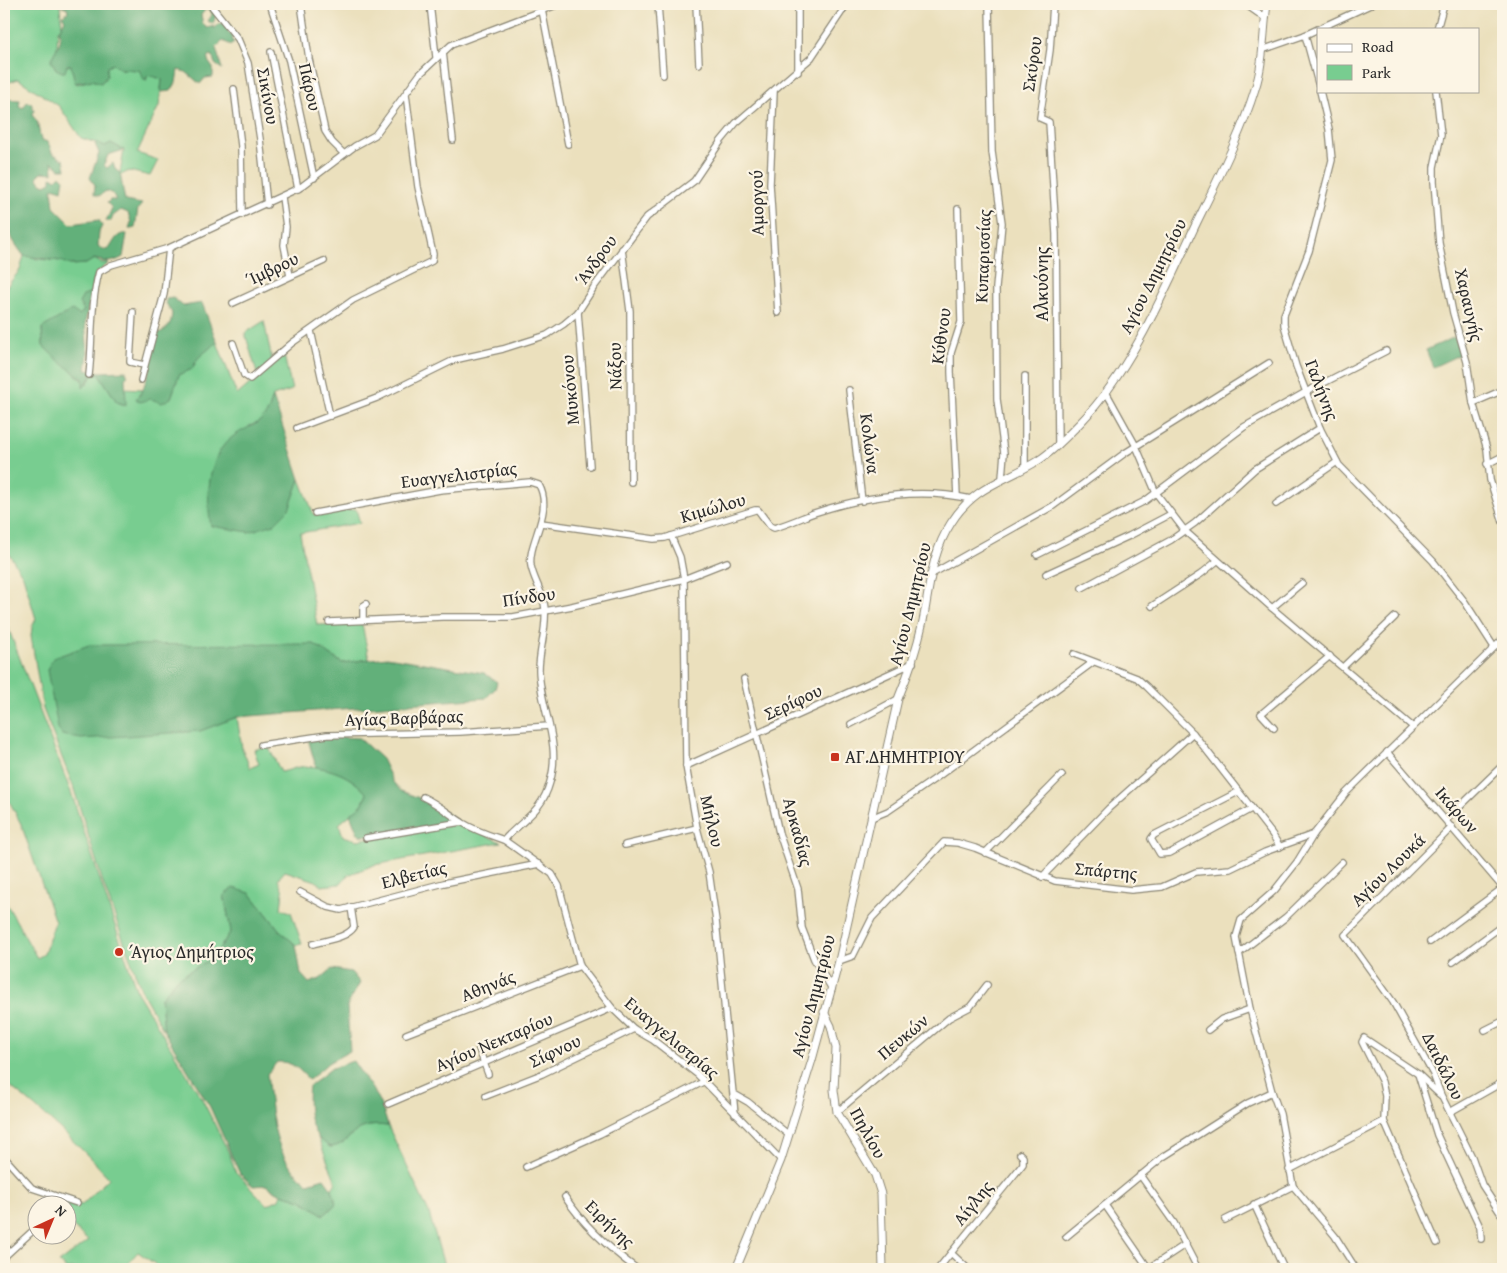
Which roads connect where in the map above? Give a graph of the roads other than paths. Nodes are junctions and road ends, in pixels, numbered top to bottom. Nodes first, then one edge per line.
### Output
1 (210, 4) edge
2 (270, 4) edge
3 (302, 4) edge
4 (430, 4) edge
5 (559, 4) edge
6 (658, 4) edge
7 (696, 4) edge
8 (798, 4) edge
9 (847, 4) edge
10 (989, 4) edge
11 (1054, 4) edge
12 (1245, 4) edge
13 (1267, 4) edge
14 (1372, 4) edge
15 (1444, 4) edge
16 (542, 10) junction
17 (1265, 18) junction
18 (1320, 28) edge
19 (1437, 28) edge
20 (1317, 29) edge
21 (1305, 35) junction
22 (1262, 50) junction
23 (271, 52) dead end
24 (443, 52) junction
25 (436, 57) junction
26 (699, 64) dead end
27 (798, 72) junction
28 (663, 75) dead end
29 (1317, 79) edge
30 (234, 89) dead end
31 (774, 92) junction
32 (1320, 92) edge
33 (1436, 92) edge
34 (406, 94) junction
35 (1049, 122) joint
36 (453, 140) dead end
37 (568, 144) dead end
38 (344, 154) junction
39 (314, 178) junction
40 (298, 189) junction
41 (282, 197) junction
42 (267, 204) junction
43 (958, 209) dead end
44 (242, 214) junction
45 (169, 248) junction
46 (622, 249) junction
47 (324, 261) dead end
48 (290, 276) junction
49 (233, 303) dead end
50 (133, 312) dead end
51 (578, 312) junction
52 (778, 313) dead end
53 (311, 331) junction
54 (233, 343) dead end
55 (1386, 351) dead end
56 (1269, 363) dead end
57 (144, 365) junction
58 (89, 375) dead end
59 (1025, 376) dead end
60 (141, 380) dead end
61 (849, 390) dead end
62 (1503, 390) edge
63 (1106, 392) junction
64 (1306, 392) junction
65 (1473, 403) junction
66 (330, 416) junction
67 (297, 428) dead end
68 (1320, 428) junction
69 (1058, 445) junction
70 (1136, 446) junction
71 (1503, 456) edge
72 (1337, 462) junction
73 (1488, 464) junction
74 (590, 466) dead end
75 (1025, 468) junction
76 (1002, 478) junction
77 (631, 482) dead end
78 (1156, 493) junction
79 (957, 496) junction
80 (971, 499) junction
81 (862, 501) junction
82 (1276, 504) dead end
83 (315, 514) dead end
84 (1170, 514) junction
85 (1503, 522) edge
86 (541, 523) junction
87 (1185, 531) junction
88 (671, 536) junction
89 (1037, 555) dead end
90 (1217, 561) junction
91 (727, 562) dead end
92 (1046, 574) dead end
93 (930, 575) junction
94 (684, 579) junction
95 (1302, 583) dead end
96 (1082, 588) dead end
97 (366, 604) dead end
98 (1152, 606) dead end
99 (1272, 608) junction
100 (546, 611) junction
101 (1395, 617) dead end
102 (363, 619) junction
103 (329, 622) dead end
104 (1503, 639) edge
105 (1494, 647) junction
106 (1074, 654) dead end
107 (1330, 656) junction
108 (912, 663) junction
109 (1092, 663) junction
110 (1343, 667) junction
111 (744, 679) dead end
112 (898, 699) junction
113 (851, 724) dead end
114 (549, 726) junction
115 (1413, 727) junction
116 (1274, 728) dead end
117 (1193, 734) junction
118 (757, 735) junction
119 (261, 746) dead end
120 (1387, 752) junction
121 (1503, 764) edge
122 (686, 766) junction
123 (1062, 775) dead end
124 (1238, 792) junction
125 (423, 797) dead end
126 (1251, 809) junction
127 (871, 818) junction
128 (1446, 820) junction
129 (461, 822) junction
130 (1452, 827) junction
131 (697, 828) junction
132 (1314, 834) junction
133 (366, 838) dead end
134 (504, 840) junction
135 (625, 845) dead end
136 (1280, 847) junction
137 (985, 852) junction
138 (1342, 862) dead end
139 (539, 864) junction
140 (1042, 877) junction
141 (1503, 888) edge
142 (300, 892) dead end
143 (351, 907) junction
144 (1503, 925) edge
145 (1345, 934) joint
146 (1430, 942) dead end
147 (313, 944) dead end
148 (1239, 953) junction
149 (839, 962) junction
150 (1453, 962) dead end
151 (580, 966) junction
152 (987, 985) dead end
153 (832, 988) junction
154 (612, 1008) junction
155 (1250, 1009) junction
156 (824, 1012) junction
157 (1503, 1021) edge
158 (634, 1029) junction
159 (1208, 1030) dead end
160 (1485, 1030) dead end
161 (406, 1034) dead end
162 (480, 1049) dead end
163 (483, 1062) junction
164 (488, 1074) dead end
165 (1418, 1074) junction
166 (705, 1081) junction
167 (1503, 1082) edge
168 (1272, 1092) junction
169 (734, 1094) junction
170 (1441, 1095) junction
171 (486, 1096) dead end
172 (388, 1104) dead end
173 (837, 1112) junction
174 (1450, 1112) junction
175 (736, 1114) junction
176 (1384, 1121) junction
177 (789, 1135) junction
178 (1020, 1154) dead end
179 (4, 1157) edge
180 (781, 1160) junction
181 (526, 1167) dead end
182 (1289, 1170) junction
183 (1140, 1175) junction
184 (1293, 1186) junction
185 (57, 1196) edge
186 (565, 1197) dead end
187 (1254, 1204) junction
188 (1105, 1205) junction
189 (1503, 1217) edge
190 (1225, 1220) dead end
191 (28, 1235) edge
192 (1066, 1238) dead end
193 (1481, 1239) dead end
194 (1437, 1243) dead end
195 (1186, 1244) junction
196 (951, 1253) junction
197 (4, 1257) edge
198 (637, 1269) edge
199 (736, 1269) edge
200 (883, 1269) edge
201 (938, 1269) edge
202 (968, 1269) edge
203 (1148, 1269) edge
204 (1198, 1269) edge
205 (1284, 1269) edge
206 (1356, 1269) edge

1 - 42 street, Σικίνου
2 - 39 street, Πάρου
3 - 38 street
4 - 25 street
5 - 16 street
6 - 28 street
7 - 26 street
8 - 27 street
9 - 27 street, Άνδρου
10 - 76 street, Κυπαρισσίας
11 - 35 street, Σκύρου
12 - 17 street
13 - 17 street, Αγίου Δημητρίου
14 - 18 street
15 - 19 street
16 - 24 street
16 - 37 street
17 - 22 street, Αγίου Δημητρίου
20 - 21 street
21 - 22 street
21 - 29 street
22 - 63 street, Αγίου Δημητρίου
23 - 40 street
24 - 25 street
24 - 36 street
25 - 34 street
27 - 31 street, Άνδρου
30 - 44 street
31 - 46 street, Άνδρου
31 - 52 street, Αμοργού
32 - 64 street, Γαλήνης
33 - 65 street, Χαραυγής
34 - 38 street
34 - 53 street
35 - 69 street, Αλκυόνης
38 - 39 street
39 - 40 street
40 - 41 street
41 - 42 street
41 - 48 street
42 - 44 street
43 - 79 street, Κύθνου
44 - 45 street
45 - 57 street
45 - 58 street
46 - 51 street, Άνδρου
46 - 77 street, Νάξου
47 - 48 street, Ίμβρου
48 - 49 street, Ίμβρου
50 - 57 street
51 - 66 street, Άνδρου
51 - 74 street, Μυκόνου
53 - 54 street
53 - 66 street
55 - 64 street
56 - 70 street
57 - 60 street
59 - 75 street
61 - 81 street, Κολώνα
62 - 65 street
63 - 69 street, Αγίου Δημητρίου
63 - 70 street
64 - 68 street, Γαλήνης
64 - 78 street
65 - 73 street, Χαραυγής
66 - 67 street, Άνδρου
68 - 72 street, Γαλήνης
68 - 87 street
69 - 75 street, Αγίου Δημητρίου
70 - 78 street
70 - 93 street
71 - 73 street
72 - 82 street
72 - 105 street, Γαλήνης
73 - 85 street, Χαραυγής
75 - 76 street, Αγίου Δημητρίου
76 - 80 street, Αγίου Δημητρίου
78 - 84 street
78 - 89 street
79 - 80 street, Κιμώλου
79 - 81 street, Κιμώλου
80 - 93 street, Αγίου Δημητρίου
81 - 88 street, Κιμώλου
83 - 86 street, Ευαγγελιστρίας
84 - 87 street
84 - 92 street
86 - 88 street, Κιμώλου
86 - 100 street, Ευαγγελιστρίας
87 - 90 street
87 - 96 street
88 - 94 street, Μήλου
90 - 98 street
90 - 99 street
91 - 94 street, Πίνδου
93 - 108 street, Αγίου Δημητρίου
94 - 100 street, Πίνδου
94 - 122 street, Μήλου
95 - 99 street
97 - 102 street
99 - 107 street
100 - 102 street, Πίνδου
100 - 114 street, Ευαγγελιστρίας
101 - 110 street
102 - 103 street, Πίνδου
104 - 105 street
105 - 115 street
106 - 109 street
107 - 110 street
107 - 116 street
108 - 112 street, Αγίου Δημητρίου
108 - 118 street, Σερίφου
109 - 117 street
109 - 127 street
110 - 115 street
111 - 118 street, Αρκαδίας
112 - 113 street
112 - 127 street, Αγίου Δημητρίου
114 - 119 street, Αγίας Βαρβάρας
114 - 134 street, Ευαγγελιστρίας
115 - 120 street
117 - 124 street
117 - 140 street
118 - 122 street, Σερίφου
118 - 153 street, Αρκαδίας
120 - 128 street, Ικάρων
120 - 132 street
121 - 128 street
122 - 131 street, Μήλου
123 - 137 street
124 - 126 street
124 - 126 street
125 - 129 street
126 - 136 street
127 - 149 street, Αγίου Δημητρίου
128 - 130 street, Ικάρων
129 - 133 street
129 - 134 street
130 - 141 street, Ικάρων
130 - 145 street, Αγίου Λουκά
131 - 135 street
131 - 169 street, Μήλου
132 - 136 street, Σπάρτης
132 - 148 street
134 - 139 street, Ευαγγελιστρίας
136 - 140 street, Σπάρτης
137 - 140 street, Σπάρτης
137 - 149 street, Σπάρτης
138 - 148 street
139 - 143 street, Ελβετίας
139 - 151 street, Ευαγγελιστρίας
141 - 146 street
142 - 143 street, Ελβετίας
143 - 147 street
144 - 150 street
145 - 170 street, Δαιδάλου
148 - 155 street
149 - 153 street, Αγίου Δημητρίου
151 - 154 street, Ευαγγελιστρίας
151 - 161 street, Αθηνάς
152 - 173 street, Πευκών
153 - 156 street, Αγίου Δημητρίου
154 - 158 street, Ευαγγελιστρίας
154 - 163 street, Αγίου Νεκταρίου
155 - 159 street
155 - 168 street
156 - 173 street, Πηλίου
156 - 177 street, Αγίου Δημητρίου
157 - 160 street
158 - 166 street, Ευαγγελιστρίας
158 - 171 street, Σίφνου
162 - 163 street
163 - 164 street
163 - 172 street, Αγίου Νεκταρίου
165 - 170 street
165 - 176 street
165 - 193 street
166 - 175 street, Ευαγγελιστρίας
166 - 181 street
167 - 174 street
168 - 182 street
168 - 183 street
169 - 175 street, Μήλου
169 - 177 street
170 - 174 street, Δαιδάλου
173 - 200 street, Πηλίου
174 - 189 street, Δαιδάλου
175 - 180 street, Ευαγγελιστρίας
176 - 182 street
176 - 194 street
177 - 180 street, Αγίου Δημητρίου
178 - 196 street, Αίγλης
179 - 185 street
180 - 199 street, Αγίου Δημητρίου
182 - 184 street
183 - 188 street
183 - 195 street
184 - 187 street
184 - 206 street
186 - 198 street, Ειρήνης
187 - 190 street
187 - 205 street
188 - 192 street
188 - 203 street
191 - 197 street
195 - 203 street
195 - 204 street
196 - 201 street, Αίγλης
196 - 202 street

